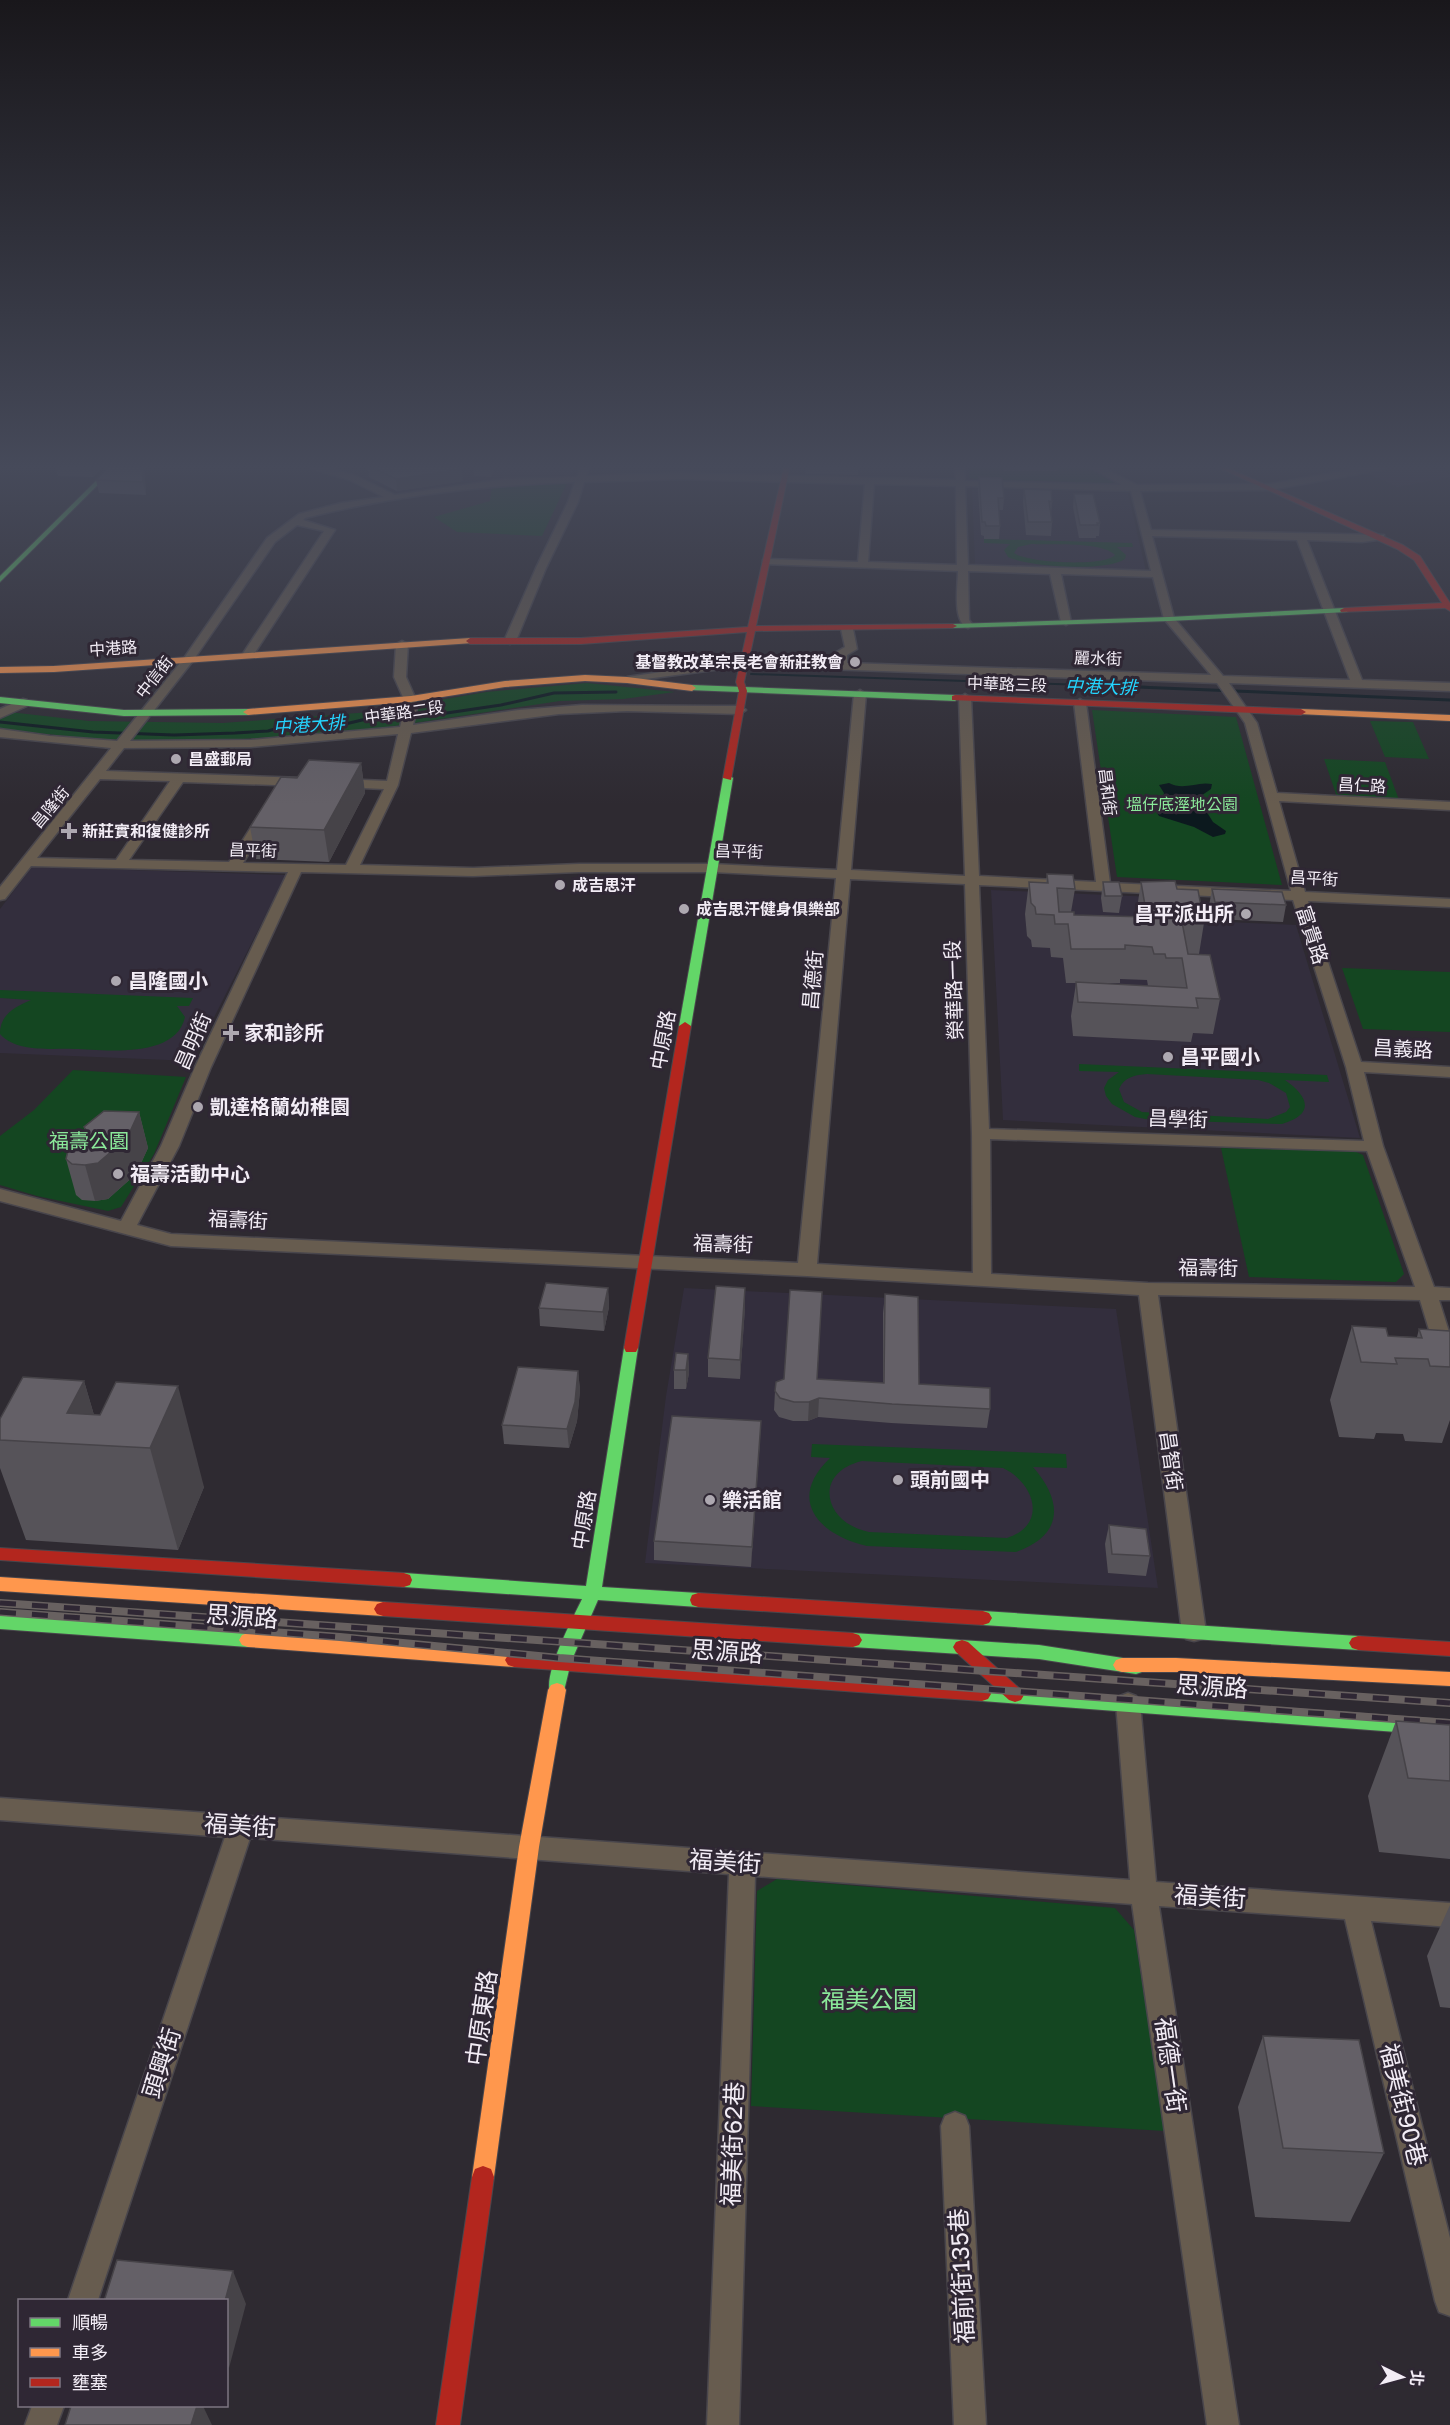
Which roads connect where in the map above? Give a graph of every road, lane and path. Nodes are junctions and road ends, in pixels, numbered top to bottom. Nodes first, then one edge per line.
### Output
1 (244, 579) edge
2 (298, 579) edge
3 (536, 579) edge
4 (763, 579) edge
5 (962, 579) edge
6 (1057, 579) edge
7 (1159, 579) edge
8 (1317, 579) edge
9 (1431, 579) edge
10 (1449, 607) edge
11 (1329, 610) junction
12 (1169, 620) junction
13 (1066, 622) junction
14 (968, 625) junction
15 (751, 629) junction
16 (847, 629) junction
17 (510, 641) junction
18 (402, 644) junction
19 (248, 655) junction
20 (188, 660) junction
21 (744, 664) junction
22 (841, 666) junction
23 (0, 670) edge
24 (1220, 679) junction
25 (627, 680) junction
26 (1357, 683) junction
27 (742, 687) junction
28 (1450, 687) edge
29 (860, 694) junction
30 (965, 698) junction
31 (412, 701) junction
32 (1080, 703) junction
33 (1238, 705) junction
34 (7, 708) edge
35 (740, 710) junction
36 (1450, 718) edge
37 (142, 719) junction
38 (406, 727) junction
39 (0, 734) edge
40 (123, 742) junction
41 (98, 775) junction
42 (179, 778) junction
43 (392, 785) junction
44 (281, 791) junction
45 (1272, 797) junction
46 (1450, 806) edge
47 (26, 862) junction
48 (119, 865) junction
49 (233, 867) junction
50 (712, 868) junction
51 (296, 869) junction
52 (351, 870) junction
53 (843, 873) junction
54 (971, 879) junction
55 (1103, 885) junction
56 (1299, 895) junction
57 (0, 896) edge
58 (1450, 903) edge
59 (1354, 1067) junction
60 (1450, 1072) edge
61 (981, 1134) junction
62 (1374, 1146) junction
63 (0, 1195) edge
64 (126, 1229) junction
65 (644, 1264) junction
66 (807, 1270) junction
67 (982, 1280) junction
68 (1148, 1289) junction
69 (1450, 1294) edge
70 (1428, 1296) junction
71 (1450, 1366) edge
72 (0, 1554) edge
73 (9, 1576) edge
74 (593, 1592) junction
75 (0, 1622) edge
76 (578, 1622) junction
77 (1194, 1632) junction
78 (962, 1647) junction
79 (1117, 1649) dead end
80 (1450, 1649) edge
81 (1039, 1652) junction
82 (562, 1662) junction
83 (1122, 1665) junction
84 (1450, 1679) edge
85 (1414, 1691) dead end
86 (1015, 1695) junction
87 (1128, 1703) junction
88 (1450, 1728) edge
89 (0, 1809) edge
90 (241, 1826) junction
91 (529, 1847) junction
92 (742, 1863) junction
93 (1144, 1893) junction
94 (1355, 1908) junction
95 (1450, 1915) edge
96 (955, 2126) dead end
97 (84, 2299) edge
98 (1450, 2301) edge
99 (48, 2407) edge
100 (41, 2425) edge
101 (448, 2425) edge
102 (723, 2425) edge
103 (970, 2425) edge
104 (1223, 2425) edge

1 - 20 street, 中信街
2 - 19 street
3 - 17 street
4 - 15 main road, 中原路
5 - 14 street
6 - 13 street
7 - 12 street, 富貴路
8 - 11 street
9 - 10 main road
10 - 11 main road, 中港路
11 - 12 main road, 中港路
11 - 26 street
12 - 13 main road, 中港路
12 - 24 street, 富貴路
13 - 14 main road, 中港路
14 - 16 main road, 中港路
15 - 16 main road, 中港路
15 - 17 main road, 中港路
15 - 21 main road, 中原路
16 - 22 street
17 - 18 main road, 中港路
18 - 19 main road, 中港路
18 - 31 street
19 - 20 main road, 中港路
20 - 23 main road, 中港路
20 - 37 street, 中信街
21 - 22 street, 麗水街
21 - 25 street, 麗水街
21 - 27 main road, 中原路
22 - 24 street, 麗水街
24 - 26 street, 麗水街
24 - 33 street, 富貴路
25 - 27 main road, 中華路二段
25 - 31 main road, 中華路二段
26 - 28 street, 麗水街
27 - 29 main road, 中華路三段
27 - 35 main road, 中原路
29 - 30 main road, 中華路三段
29 - 53 street, 昌德街
30 - 32 main road, 中華路三段
30 - 54 street, 榮華路一段
31 - 37 main road, 中華路二段
31 - 38 street
32 - 33 main road, 中華路三段
32 - 55 street, 昌和街
33 - 36 main road, 中華路三段
33 - 45 street, 富貴路
34 - 37 main road, 中華路二段
35 - 38 street, 中華路二段
35 - 50 main road, 中原路
37 - 40 street, 中信街
38 - 40 street, 中華路二段
38 - 43 street
39 - 40 street, 中華路二段
40 - 41 street, 昌隆街
41 - 42 street
41 - 47 street, 昌隆街
42 - 44 street
42 - 48 street
43 - 44 street
43 - 52 street
44 - 49 street
45 - 46 street, 昌仁路
45 - 56 street, 富貴路
47 - 48 street, 昌平街
47 - 57 street, 昌隆街
48 - 49 street, 昌平街
49 - 51 street, 昌平街
50 - 52 street, 昌平街
50 - 53 street, 昌平街
50 - 65 main road, 中原路
51 - 52 street, 昌平街
51 - 64 street, 昌明街
53 - 54 street, 昌平街
53 - 66 street, 昌德街
54 - 55 street, 昌平街
54 - 61 street, 榮華路一段
55 - 56 street, 昌平街
56 - 58 street, 昌平街
56 - 59 street, 富貴路
59 - 60 street, 昌義路
59 - 62 street, 富貴路
61 - 62 street, 昌學街
61 - 67 street, 榮華路一段
62 - 70 street, 富貴路
63 - 64 street, 福壽街
64 - 65 street, 福壽街
65 - 66 street, 福壽街
65 - 74 main road, 中原路
66 - 67 street, 福壽街
67 - 68 street, 福壽街
68 - 70 street, 福壽街
68 - 77 street, 昌智街
69 - 70 street, 福壽街
70 - 71 street, 富貴路
72 - 73 main road, 思源路
73 - 74 main road, 思源路
73 - 76 main road, 思源路
74 - 76 main road, 中原路
74 - 77 main road, 思源路
75 - 82 main road, 思源路
76 - 78 main road, 思源路
76 - 82 main road, 中原東路
77 - 80 main road, 思源路
78 - 81 main road, 思源路
78 - 86 main road
79 - 81 main road, 思源路
81 - 83 main road, 思源路
82 - 86 main road, 思源路
82 - 91 main road, 中原東路
83 - 84 main road
83 - 85 main road, 思源路
86 - 87 main road, 思源路
87 - 88 main road, 思源路
87 - 93 street, 福德一街
89 - 90 street, 福美街
90 - 91 street, 福美街
90 - 97 street, 頭興街
91 - 92 street, 福美街
91 - 101 main road, 中原東路
92 - 93 street, 福美街
92 - 102 street, 福美街62巷
93 - 94 street, 福美街
93 - 104 street, 福德一街
94 - 95 street, 福美街
94 - 98 street, 福美街90巷
96 - 103 street, 福前街135巷
99 - 100 street

